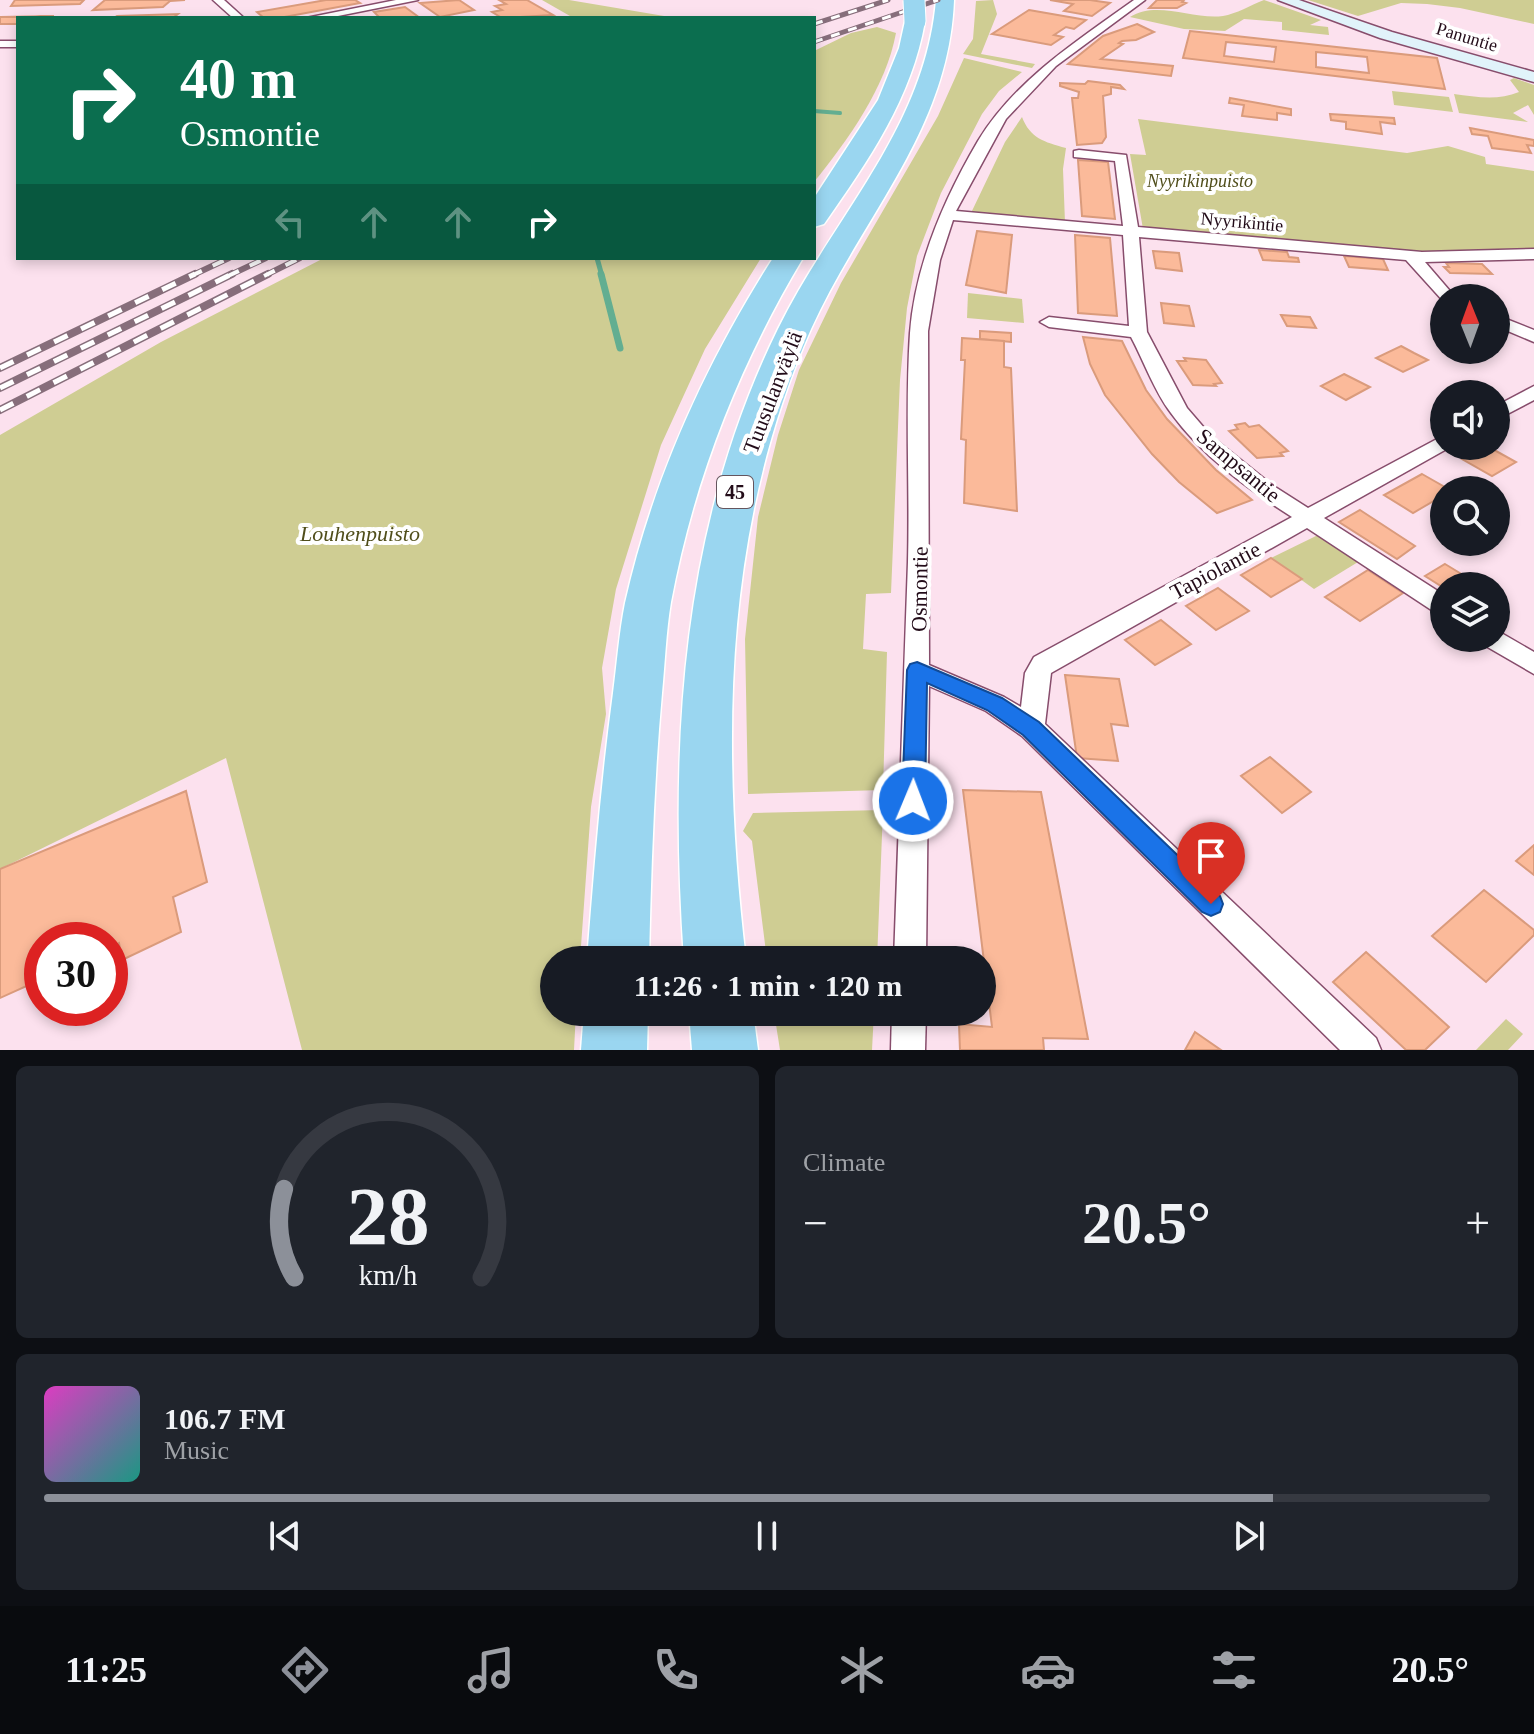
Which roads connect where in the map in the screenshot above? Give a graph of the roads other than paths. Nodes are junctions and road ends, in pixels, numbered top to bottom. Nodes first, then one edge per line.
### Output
1 (218, 0) edge
2 (413, 0) edge
3 (1140, 0) edge
4 (1285, 0) edge
5 (384, 2) edge
6 (946, 6) edge
7 (915, 10) edge
8 (237, 16) edge
9 (320, 16) edge
10 (964, 33) dead end
11 (938, 69) junction
12 (1531, 77) edge
13 (1079, 154) dead end
14 (816, 215) edge
15 (947, 215) junction
16 (1131, 232) junction
17 (1534, 254) edge
18 (1411, 256) junction
19 (787, 260) edge
20 (1436, 284) edge
21 (1049, 322) dead end
22 (1510, 326) edge
23 (1138, 332) junction
24 (1534, 337) edge
25 (1534, 392) edge
26 (1510, 406) edge
27 (1430, 451) edge
28 (1309, 519) junction
29 (1430, 598) edge
30 (1510, 649) edge
31 (1534, 664) edge
32 (917, 670) junction
33 (1031, 728) junction
34 (619, 946) edge
35 (714, 946) edge
36 (910, 946) edge
37 (615, 1026) edge
38 (722, 1026) edge
39 (909, 1026) edge
40 (614, 1050) edge
41 (725, 1050) edge
42 (908, 1050) edge
43 (1364, 1050) edge

1 - 8 street
2 - 5 street
3 - 15 street, Osmontie
4 - 12 main road, Panuntie
5 - 9 street
6 - 11 highway, Tuusulanväylä / 45
7 - 14 highway
10 - 11 highway
11 - 35 highway, Tuusulanväylä / 45
13 - 16 street, Sampsantie
15 - 16 street, Nyyrikintie
15 - 32 street, Osmontie
16 - 18 street, Nyyrikintie
16 - 23 street, Sampsantie
17 - 18 street, Nyyrikintie
18 - 20 street
19 - 34 highway, Tuusulanväylä / 45
21 - 23 street
22 - 24 street
23 - 28 street, Sampsantie
25 - 26 street
27 - 28 street, Tapiolantie
28 - 29 street, Sampsantie
28 - 33 street, Tapiolantie
30 - 31 street
32 - 33 street
32 - 36 street, Osmontie
33 - 43 street
37 - 40 highway
38 - 41 highway
39 - 42 street

